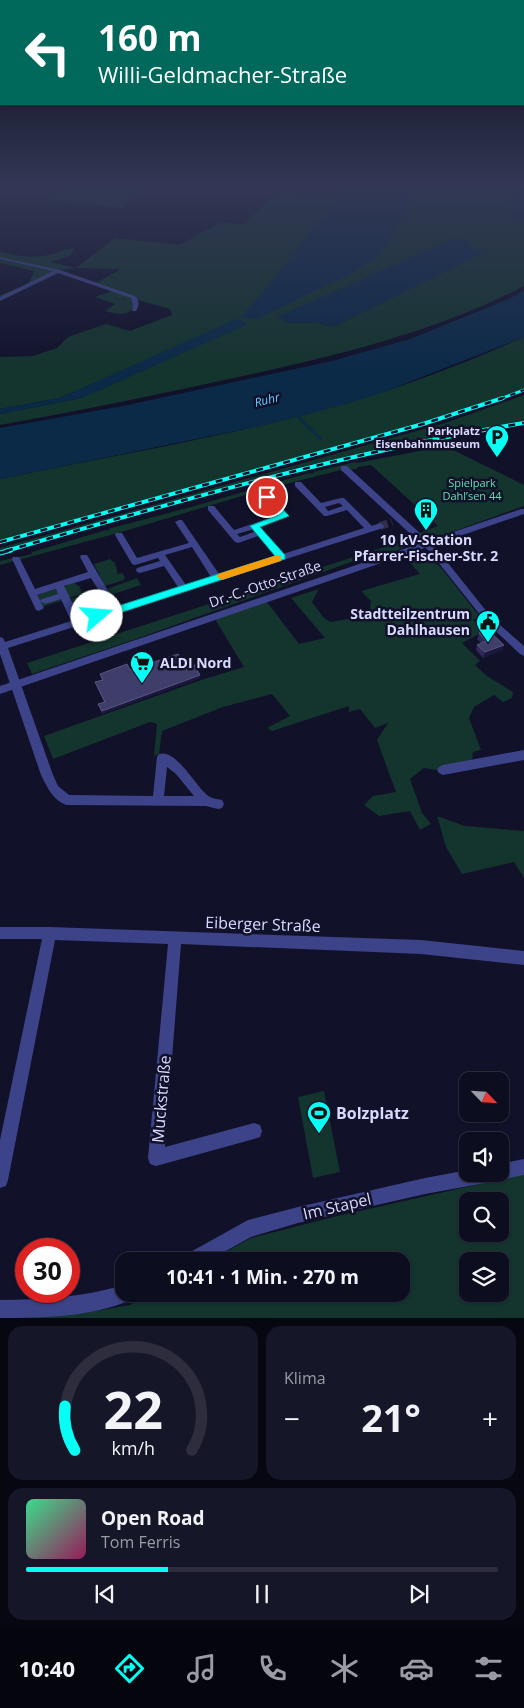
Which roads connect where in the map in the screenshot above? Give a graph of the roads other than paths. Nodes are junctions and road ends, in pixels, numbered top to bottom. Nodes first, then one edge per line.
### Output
1 (0, 258) edge
2 (58, 270) junction
3 (0, 299) edge
4 (134, 310) dead end
5 (344, 468) dead end
6 (298, 484) dead end
7 (263, 492) dead end
8 (211, 508) dead end
9 (524, 510) edge
10 (179, 522) dead end
11 (380, 526) tunnel mouth
12 (257, 529) junction
13 (370, 529) junction
14 (119, 535) dead end
15 (193, 544) junction
16 (428, 545) junction
17 (84, 557) dead end
18 (281, 557) junction
19 (163, 558) junction
20 (16, 559) dead end
21 (93, 574) junction
22 (217, 578) junction
23 (59, 585) junction
24 (184, 588) junction
25 (32, 593) junction
26 (106, 594) dead end
27 (64, 595) junction
28 (77, 623) junction
29 (1, 644) edge
30 (524, 652) edge
31 (15, 685) junction
32 (0, 690) edge
33 (524, 755) edge
34 (443, 770) dead end
35 (158, 800) junction
36 (206, 801) junction
37 (218, 804) dead end
38 (0, 933) edge
39 (50, 933) junction
40 (174, 938) junction
41 (524, 958) edge
42 (254, 1131) dead end
43 (524, 1167) edge
44 (509, 1170) edge
45 (0, 1180) edge
46 (459, 1180) edge
47 (208, 1252) edge
48 (115, 1296) edge
49 (0, 1309) edge

1 - 2 street
2 - 3 street
2 - 4 street
5 - 16 street
6 - 13 street
7 - 12 street
8 - 12 street
9 - 16 street, Dr.-C.-Otto-Straße
10 - 15 street
11 - 13 street
12 - 18 street
13 - 18 street
14 - 19 street
15 - 19 street
15 - 22 street
16 - 30 street
16 - 31 street, Dr.-C.-Otto-Straße
17 - 21 street
18 - 22 street
19 - 24 street
20 - 25 street
21 - 23 street
21 - 26 street
22 - 24 street
23 - 25 street
23 - 27 street
24 - 28 street
25 - 27 street
27 - 28 street
28 - 29 street
29 - 31 street
31 - 32 street, Dr.-C.-Otto-Straße
31 - 35 street
33 - 34 street
35 - 36 street
35 - 36 street
36 - 37 street
38 - 39 street, Eiberger Straße
39 - 40 street, Eiberger Straße
39 - 45 street
40 - 41 street, Eiberger Straße
40 - 42 street, Muckstraße
43 - 44 street
46 - 47 street, Im Stapel
48 - 49 street

